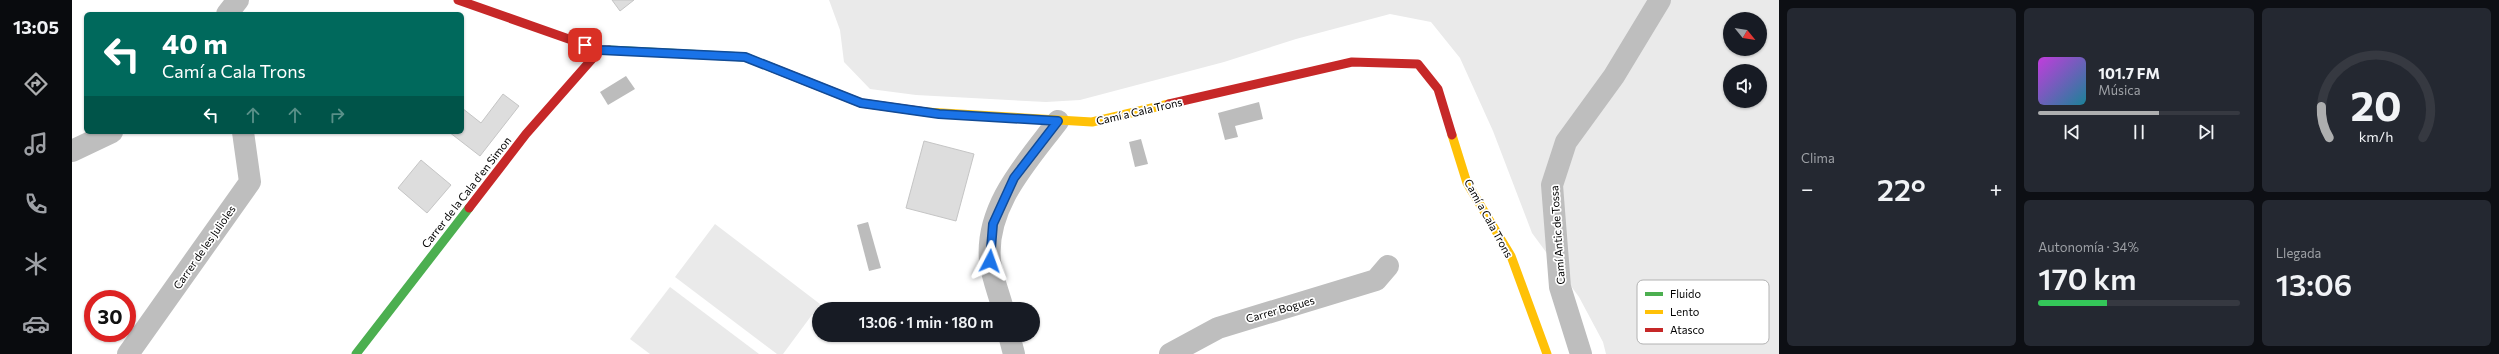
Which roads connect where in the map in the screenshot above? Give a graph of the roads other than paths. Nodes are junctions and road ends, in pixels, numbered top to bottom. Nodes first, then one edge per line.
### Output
1 (238, 0) edge
2 (458, 0) edge
3 (1660, 0) edge
4 (229, 12) edge
5 (600, 50) junction
6 (1058, 121) junction
7 (108, 134) edge
8 (242, 134) edge
9 (72, 151) edge
10 (1388, 266) dead end
11 (1001, 302) edge
12 (1011, 342) edge
13 (128, 354) edge
14 (356, 354) edge
15 (1014, 354) edge
16 (1170, 354) edge
17 (1547, 354) edge
18 (1581, 354) edge

1 - 4 street
2 - 5 street, Camí a Cala Trons
3 - 18 street, Camí Antic de Tossa
5 - 6 street, Camí a Cala Trons
5 - 14 street, Carrer de la Cala d'en Simon
6 - 11 street
6 - 17 street, Camí a Cala Trons
7 - 9 street
8 - 13 street, Carrer de les Julioles
10 - 16 street, Carrer Bogues
12 - 15 street

